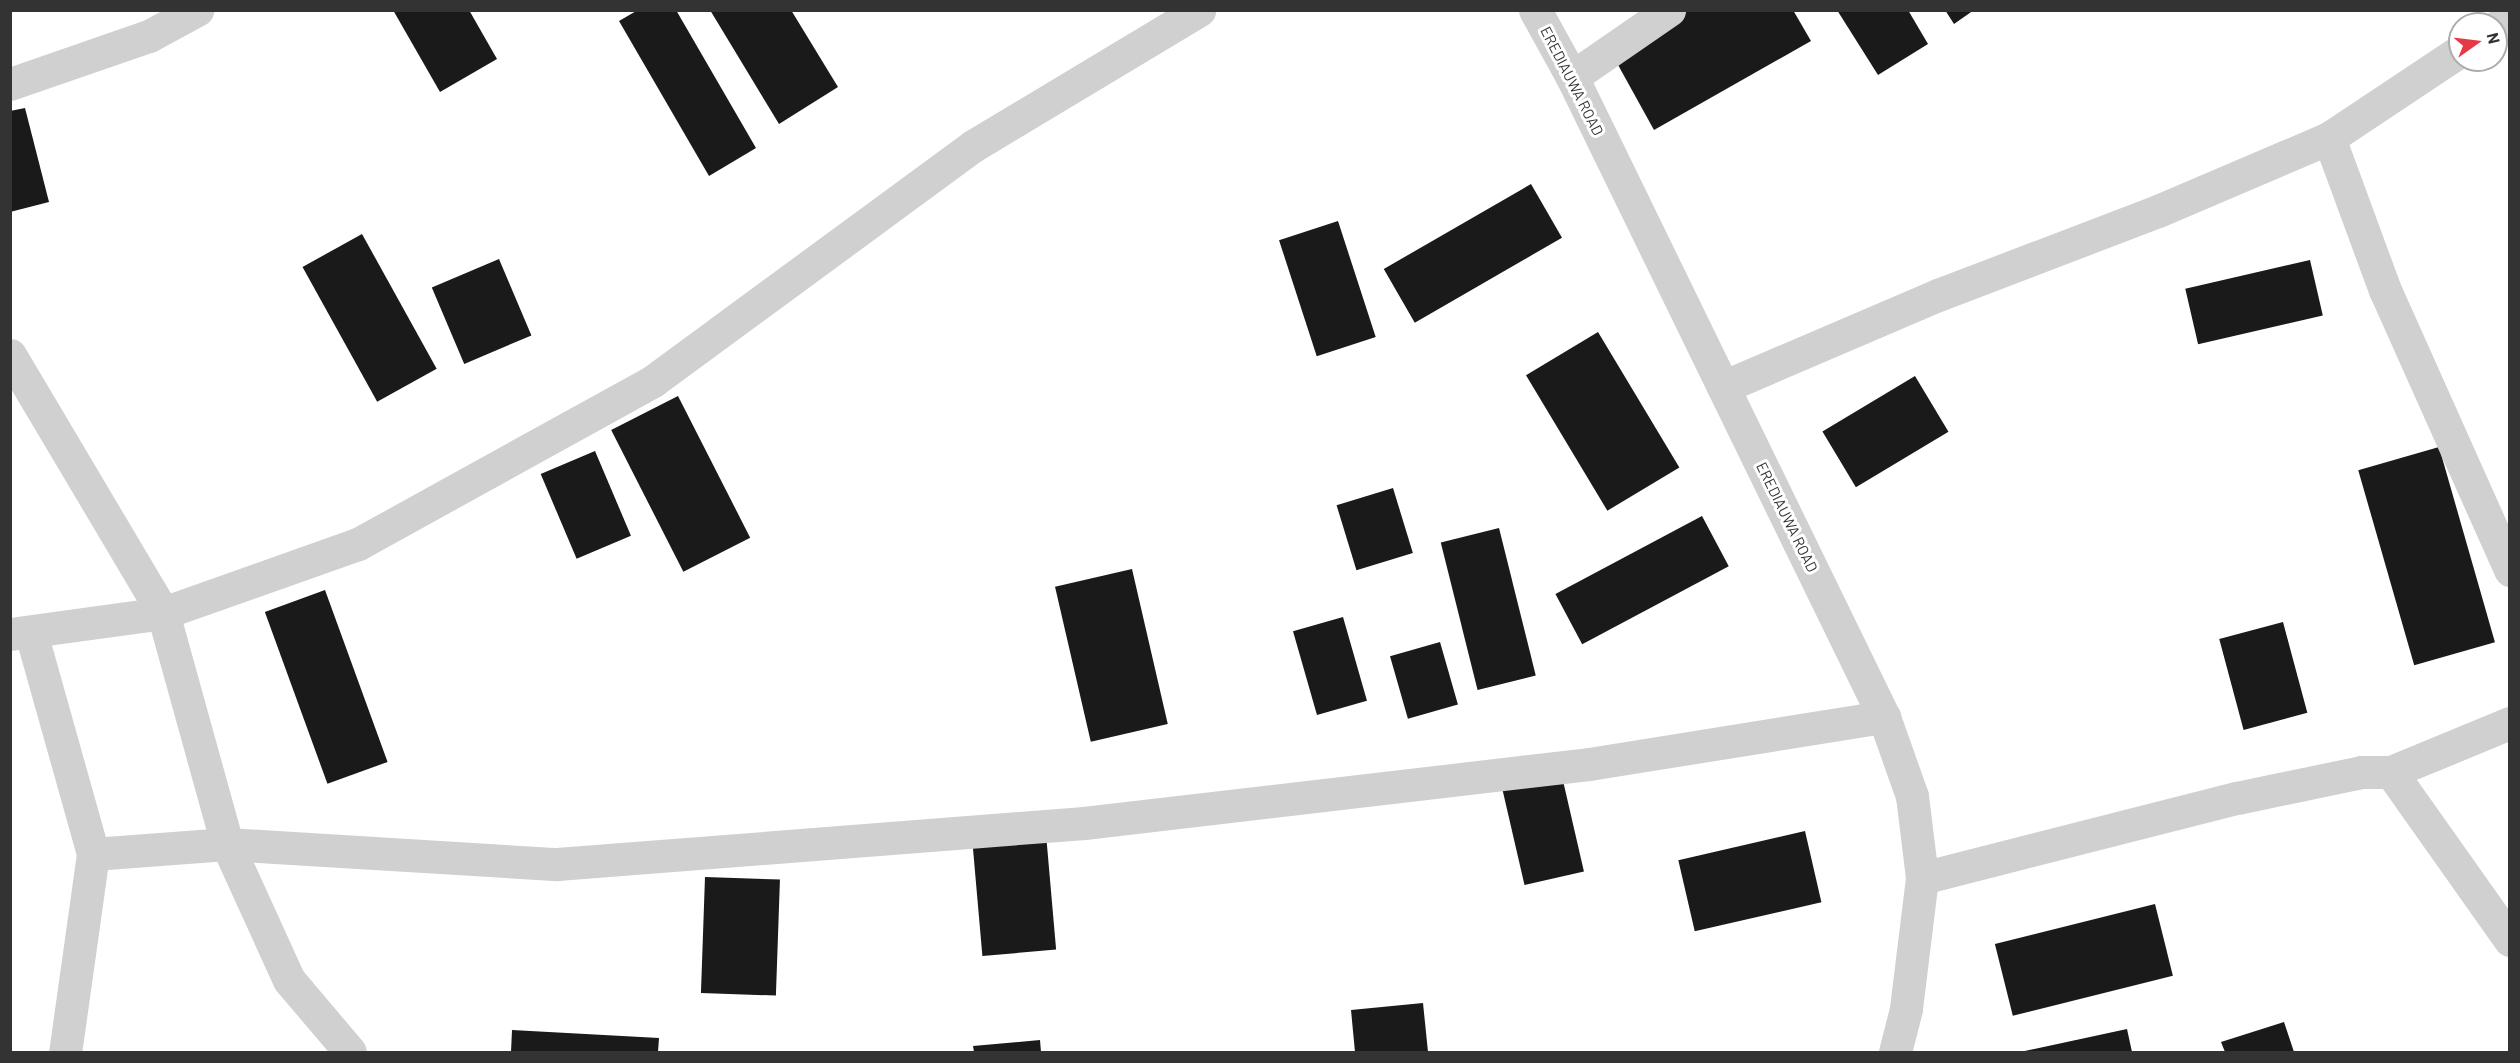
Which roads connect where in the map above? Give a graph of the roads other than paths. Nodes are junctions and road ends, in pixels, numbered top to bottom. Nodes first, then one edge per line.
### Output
1 (197, 10) edge
2 (1199, 10) edge
3 (1535, 10) edge
4 (1669, 10) edge
5 (2448, 59) edge
6 (1572, 77) junction
7 (10, 84) edge
8 (2329, 138) junction
9 (10, 355) edge
10 (1723, 387) junction
11 (2510, 570) edge
12 (164, 613) junction
13 (21, 634) edge
14 (1884, 717) junction
15 (2510, 723) edge
16 (2391, 772) junction
17 (227, 844) junction
18 (93, 854) junction
19 (1922, 878) junction
20 (2510, 940) edge
21 (65, 1053) edge
22 (350, 1053) edge
23 (1895, 1053) edge

1 - 7 street
2 - 12 street
3 - 6 street, EREDIAUWA ROAD
4 - 6 street
5 - 8 street
6 - 10 street, EREDIAUWA ROAD
8 - 10 street
8 - 11 street
9 - 12 street
10 - 14 street, EREDIAUWA ROAD
12 - 13 street
12 - 17 street
13 - 18 street
14 - 17 street
14 - 19 street, EREDIAUWA ROAD
15 - 16 street
16 - 19 street
16 - 20 street
17 - 18 street
17 - 22 street
18 - 21 street
19 - 23 street, EREDIAUWA ROAD

